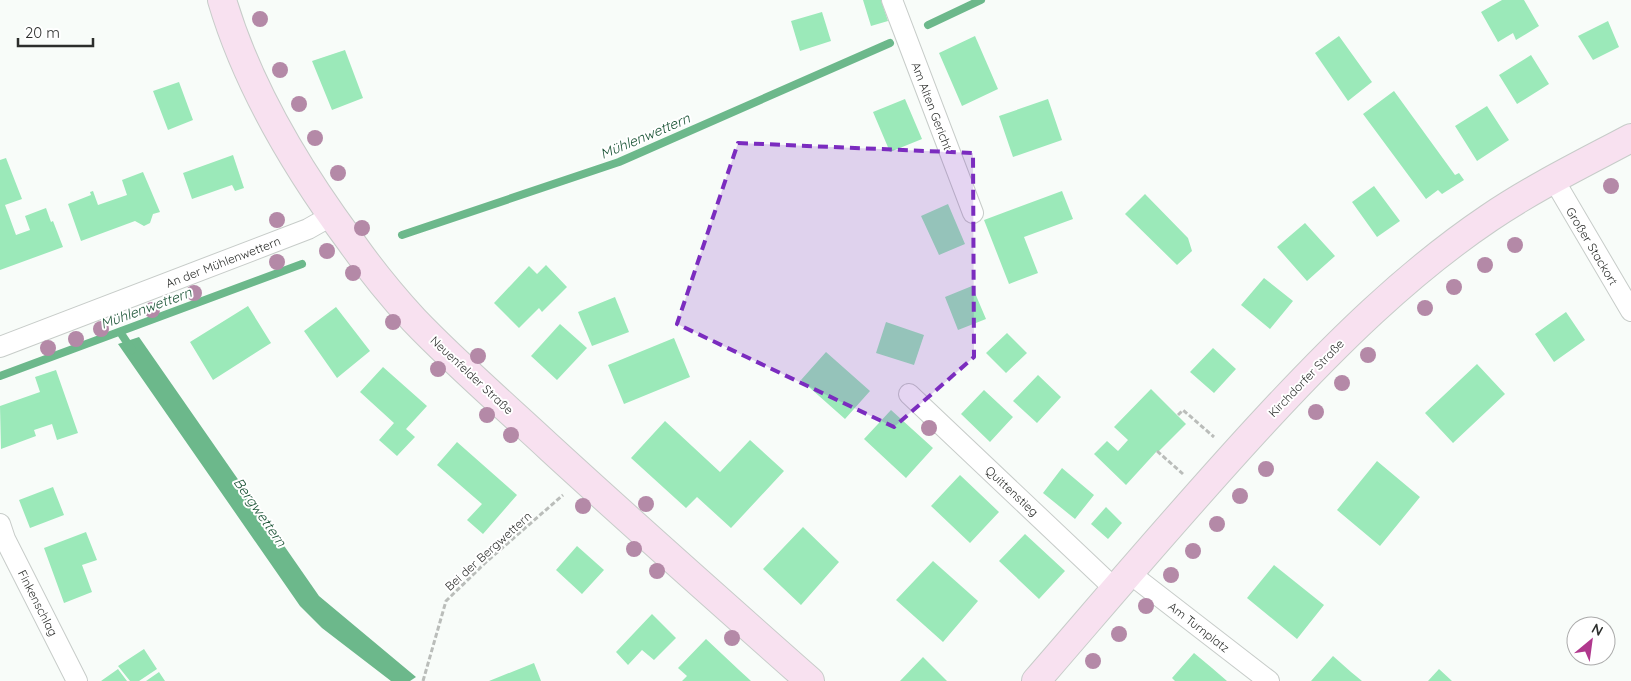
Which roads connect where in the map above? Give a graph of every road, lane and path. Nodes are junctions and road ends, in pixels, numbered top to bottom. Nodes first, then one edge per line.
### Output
1 (222, 0) edge
2 (892, 0) edge
3 (1631, 138) edge
4 (1554, 180) junction
5 (973, 213) dead end
6 (331, 216) junction
7 (1631, 311) edge
8 (0, 347) edge
9 (909, 394) dead end
10 (1178, 415) dead end
11 (1157, 452) dead end
12 (1234, 454) junction
13 (580, 476) junction
14 (1201, 490) junction
15 (0, 524) edge
16 (1122, 581) junction
17 (77, 681) edge
18 (423, 681) edge
19 (810, 681) edge
20 (1036, 681) edge
21 (1270, 681) edge

1 - 6 main road, Neuenfelder Straße
2 - 5 street, Am Alten Gericht
3 - 4 main road, Kirchdorfer Straße
4 - 7 street, Großer Stackort
4 - 12 main road, Kirchdorfer Straße
6 - 8 street, An der Mühlenwettern
6 - 13 main road, Neuenfelder Straße
9 - 16 street, Quittenstieg
10 - 12 path
11 - 14 path
12 - 14 main road, Kirchdorfer Straße
13 - 18 path, Bei der Bergwettern
13 - 19 main road, Neuenfelder Straße
14 - 16 main road, Kirchdorfer Straße
15 - 17 street, Finkenschlag
16 - 20 main road, Kirchdorfer Straße
16 - 21 street, Am Turnplatz

